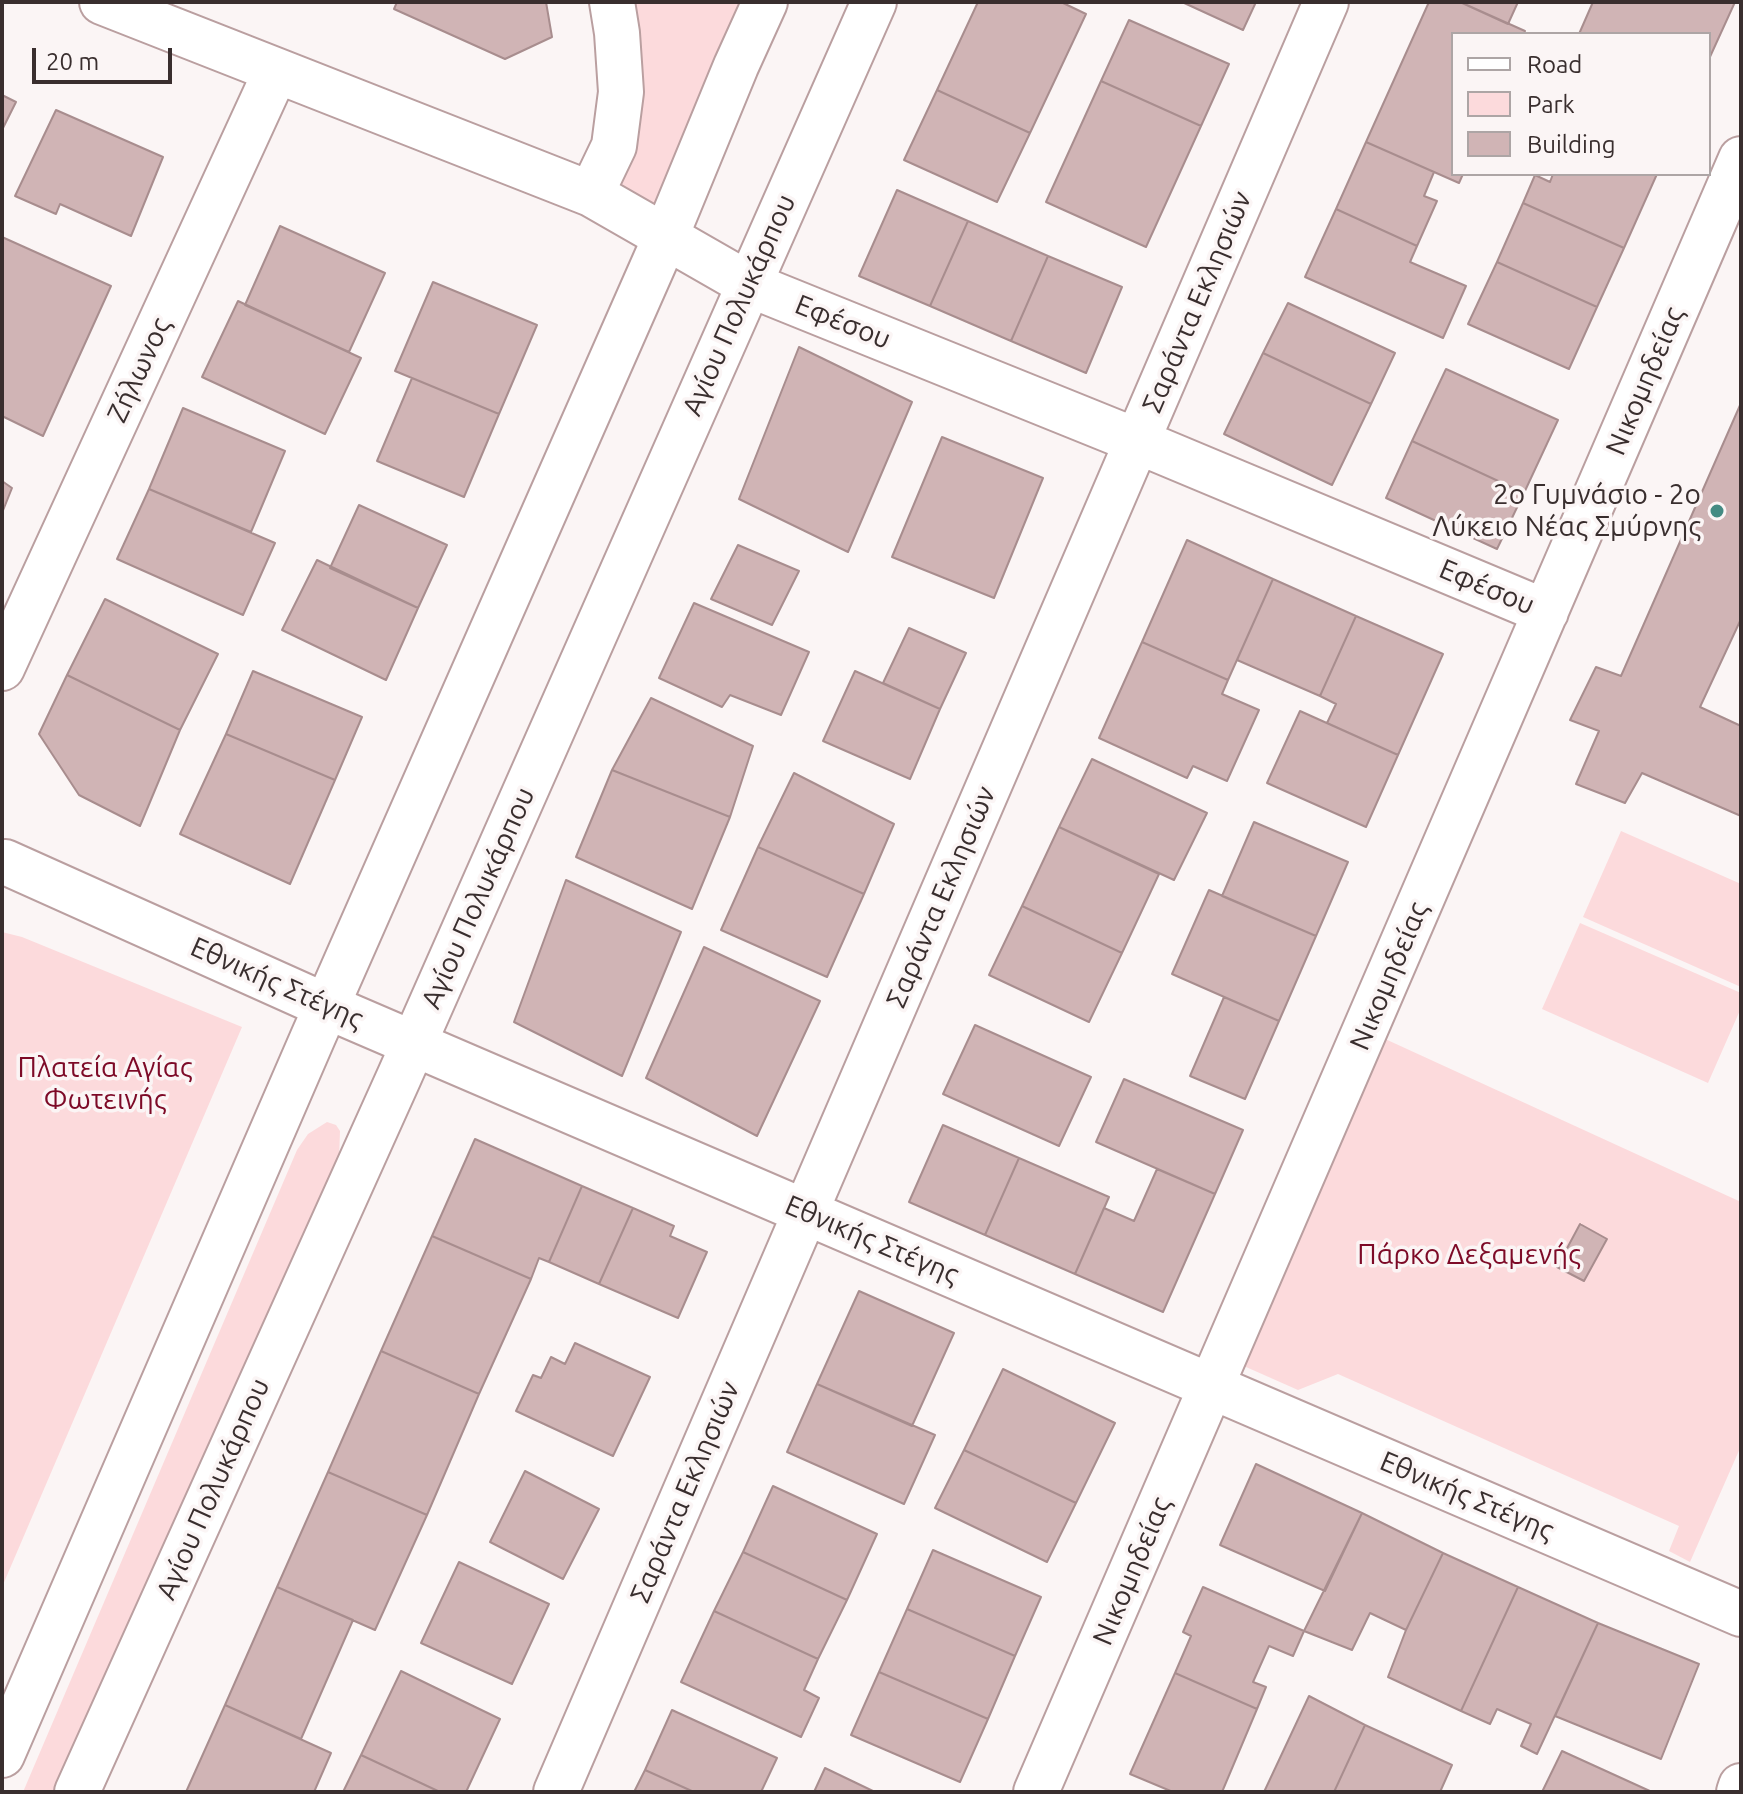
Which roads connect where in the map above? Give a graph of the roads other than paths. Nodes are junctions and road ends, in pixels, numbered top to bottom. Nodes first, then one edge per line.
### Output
1 (102, 2) edge
2 (612, 2) edge
3 (765, 2) edge
4 (874, 2) edge
5 (1326, 2) edge
6 (276, 71) junction
7 (1741, 159) edge
8 (591, 194) junction
9 (1731, 209) edge
10 (666, 236) junction
11 (748, 284) junction
12 (1137, 441) junction
13 (1546, 612) junction
14 (2, 668) edge
15 (3, 861) edge
16 (326, 1006) junction
17 (414, 1043) junction
18 (806, 1211) junction
19 (1212, 1386) junction
20 (1741, 1614) edge
21 (2, 1755) edge
22 (1741, 1786) edge
23 (77, 1792) edge
24 (556, 1792) edge
25 (1036, 1792) edge
26 (1739, 1792) edge

1 - 6 street, Εφέσου
2 - 8 street
3 - 10 street
4 - 11 street, Αγίου Πολυκάρπου
5 - 12 street, Σαράντα Εκλησιών
6 - 8 street, Εφέσου
6 - 14 street, Ζήλωνος
7 - 9 street, Νικομηδείας
8 - 10 street, Εφέσου
9 - 13 street, Νικομηδείας
10 - 11 street, Εφέσου
10 - 16 street
11 - 12 street, Εφέσου
11 - 17 street, Αγίου Πολυκάρπου
12 - 13 street, Εφέσου
12 - 18 street, Σαράντα Εκλησιών
13 - 19 street, Νικομηδείας
15 - 16 street, Εθνικής Στέγης
16 - 17 street, Εθνικής Στέγης
16 - 21 street
17 - 18 street, Εθνικής Στέγης
17 - 23 street, Αγίου Πολυκάρπου
18 - 19 street, Εθνικής Στέγης
18 - 24 street, Σαράντα Εκλησιών
19 - 20 street, Εθνικής Στέγης
19 - 25 street, Νικομηδείας
22 - 26 street

